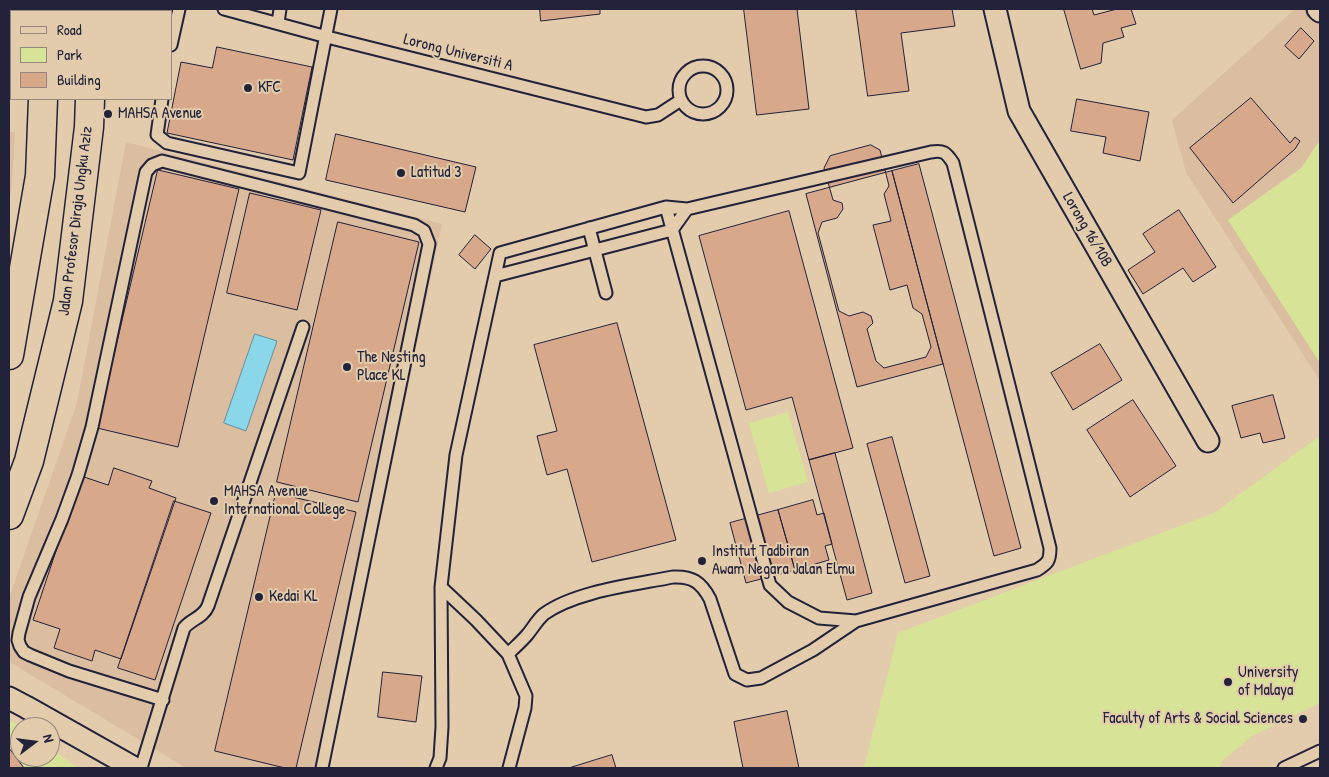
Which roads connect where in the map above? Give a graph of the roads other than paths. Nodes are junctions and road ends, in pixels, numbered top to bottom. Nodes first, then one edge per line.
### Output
1 (179, 9) edge
2 (224, 9) edge
3 (280, 9) edge
4 (332, 9) edge
5 (995, 9) edge
6 (278, 22) junction
7 (327, 36) junction
8 (172, 40) edge
9 (43, 100) edge
10 (90, 100) edge
11 (162, 100) edge
12 (681, 100) junction
13 (666, 208) junction
14 (687, 209) junction
15 (590, 228) junction
16 (672, 230) junction
17 (595, 250) junction
18 (495, 276) junction
19 (606, 293) dead end
20 (304, 327) dead end
21 (9, 355) edge
22 (1208, 441) dead end
23 (9, 515) edge
24 (442, 587) junction
25 (856, 621) junction
26 (508, 654) junction
27 (9, 698) edge
28 (163, 700) junction
29 (1320, 751) edge
30 (130, 767) edge
31 (322, 768) edge
32 (436, 768) edge
33 (509, 768) edge
34 (1284, 768) edge

1 - 8 lane
2 - 6 lane, Lorong Universiti A
3 - 6 lane
4 - 7 lane
5 - 22 street, Lorong 16/10B
6 - 7 lane, Lorong Universiti A
7 - 11 lane
7 - 12 lane, Lorong Universiti A
9 - 21 main road
10 - 23 main road, Jalan Profesor Diraja Ungku Aziz
12 - 12 lane
13 - 14 lane
13 - 15 lane
13 - 16 lane
14 - 16 lane
14 - 25 lane
15 - 17 lane
15 - 18 lane
16 - 17 lane
16 - 25 lane
17 - 18 lane
17 - 19 lane
18 - 24 lane
20 - 28 lane
24 - 26 lane
24 - 32 lane
25 - 26 lane
26 - 33 lane
27 - 30 street
28 - 30 lane
28 - 31 lane
29 - 34 lane

